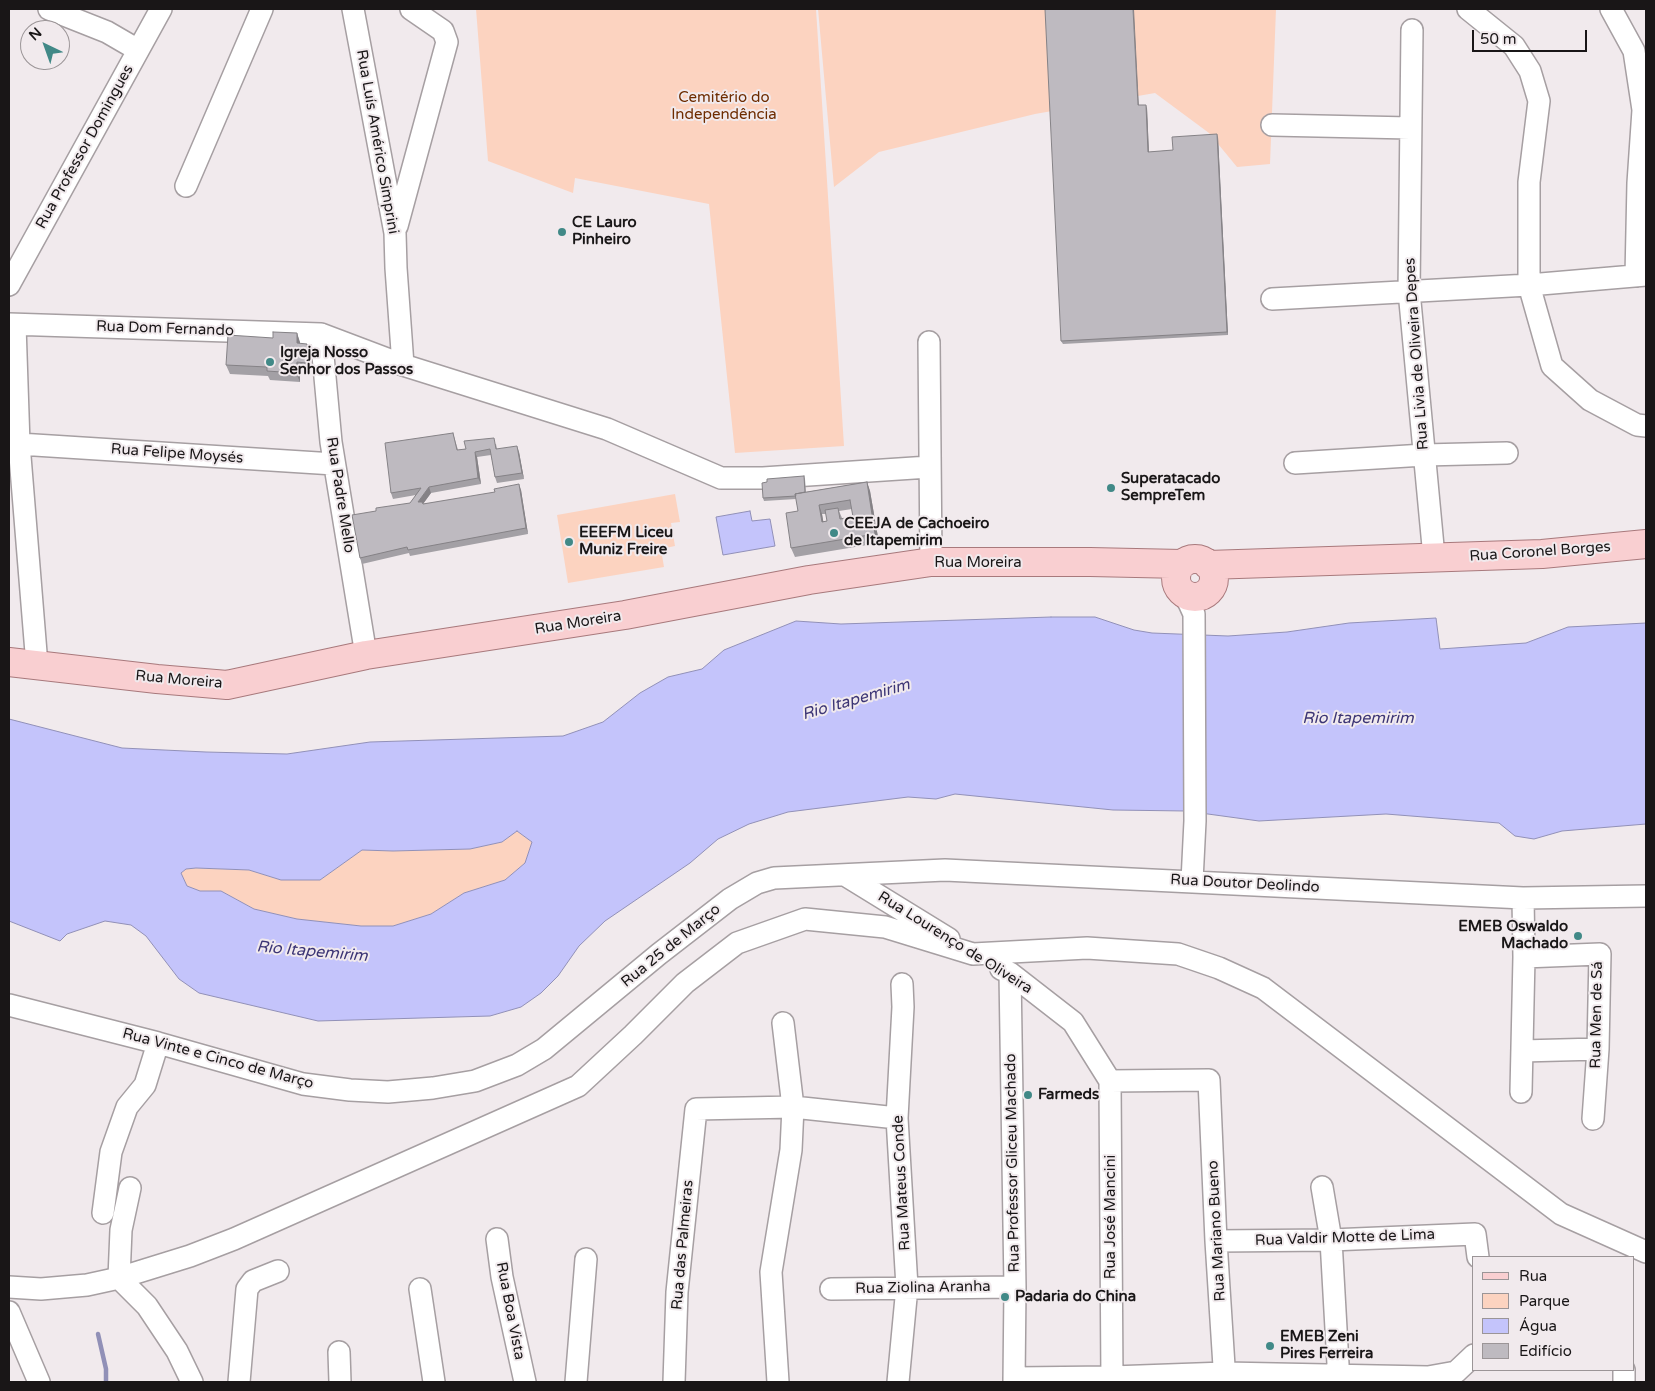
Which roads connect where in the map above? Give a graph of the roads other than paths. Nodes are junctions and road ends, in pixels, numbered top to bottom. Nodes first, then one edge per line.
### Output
1 (49, 9) edge
2 (161, 9) edge
3 (262, 9) edge
4 (353, 9) edge
5 (411, 9) edge
6 (1468, 9) edge
7 (1611, 9) edge
8 (1412, 30) dead end
9 (138, 50) junction
10 (1645, 110) edge
11 (1272, 125) dead end
12 (1410, 128) junction
13 (186, 186) dead end
14 (396, 233) junction
15 (1641, 276) edge
16 (9, 285) edge
17 (1529, 285) junction
18 (1409, 291) junction
19 (1272, 299) dead end
20 (12, 325) edge
21 (321, 334) junction
22 (929, 342) dead end
23 (403, 365) junction
24 (1646, 426) edge
25 (19, 444) junction
26 (1507, 453) dead end
27 (1424, 455) junction
28 (1295, 463) dead end
29 (334, 464) junction
30 (929, 467) junction
31 (1646, 544) edge
32 (1434, 558) junction
33 (931, 562) junction
34 (1194, 591) junction
35 (366, 655) junction
36 (9, 662) edge
37 (36, 665) junction
38 (845, 875) junction
39 (1192, 881) junction
40 (1646, 896) edge
41 (1523, 898) junction
42 (974, 954) junction
43 (1524, 957) junction
44 (1010, 973) junction
45 (902, 984) dead end
46 (9, 1006) edge
47 (783, 1023) dead end
48 (158, 1043) junction
49 (1598, 1049) junction
50 (1522, 1051) junction
51 (517, 1065) joint
52 (1110, 1081) junction
53 (1521, 1092) dead end
54 (793, 1107) junction
55 (897, 1118) junction
56 (1593, 1120) dead end
57 (1322, 1187) dead end
58 (130, 1188) dead end
59 (103, 1213) dead end
60 (497, 1239) dead end
61 (1331, 1240) junction
62 (1216, 1241) junction
63 (1634, 1251) edge
64 (1478, 1256) edge
65 (586, 1259) dead end
66 (278, 1272) dead end
67 (119, 1278) junction
68 (9, 1287) edge
69 (907, 1287) junction
70 (1014, 1287) junction
71 (420, 1289) dead end
72 (831, 1289) dead end
73 (9, 1312) edge
74 (339, 1352) dead end
75 (1472, 1357) edge
76 (241, 1373) edge
77 (33, 1378) edge
78 (1225, 1378) edge
79 (1339, 1379) edge
80 (1014, 1380) edge
81 (1112, 1380) edge
82 (192, 1382) edge
83 (340, 1382) edge
84 (434, 1382) edge
85 (525, 1382) edge
86 (576, 1382) edge
87 (674, 1382) edge
88 (778, 1382) edge
89 (898, 1382) edge

1 - 9 street
2 - 9 street, Rua Professor Domingues
3 - 13 street
4 - 14 street, Rua Luís Américo Simprini
5 - 14 street
6 - 17 street
7 - 10 street
8 - 12 street, Rua Livia de Oliveira Depes
9 - 16 street, Rua Professor Domingues
10 - 15 street
11 - 12 street
12 - 18 street, Rua Livia de Oliveira Depes
14 - 23 street, Rua Luís Américo Simprini
15 - 17 street
17 - 18 street
17 - 24 street
18 - 19 street
18 - 27 street, Rua Livia de Oliveira Depes
20 - 21 street, Rua Dom Fernando
20 - 25 street
21 - 23 street, Rua Dom Fernando
21 - 29 street, Rua Padre Mello
22 - 30 street
23 - 30 street, Rua Dom Fernando
25 - 29 street, Rua Felipe Moysés
25 - 37 street
26 - 27 street
27 - 28 street
27 - 32 street, Rua Livia de Oliveira Depes
29 - 35 street, Rua Padre Mello
30 - 33 street
31 - 32 main road, Rua Coronel Borges
32 - 34 main road
33 - 34 main road, Rua Moreira
33 - 35 main road, Rua Moreira
34 - 39 street
35 - 37 main road, Rua Moreira
36 - 37 main road, Rua Moreira
38 - 39 street, Rua Doutor Deolindo
38 - 42 street, Rua Lourenço de Oliveira
38 - 51 street, Rua 25 de Março
39 - 41 street, Rua Doutor Deolindo
40 - 41 street, Rua Doutor Deolindo
41 - 43 street
42 - 44 street, Rua Lourenço de Oliveira
42 - 63 street
42 - 67 street
43 - 49 street, Rua Men de Sá
43 - 50 street
44 - 52 street, Rua Lourenço de Oliveira
44 - 70 street, Rua Professor Gliceu Machado
45 - 55 street, Rua Mateus Conde
46 - 48 street, Rua Vinte e Cinco de Março
47 - 54 street
48 - 51 street, Rua Vinte e Cinco de Março
48 - 59 street
49 - 50 street
49 - 56 street, Rua Men de Sá
50 - 53 street
52 - 62 street, Rua Mariano Bueno
52 - 81 street, Rua José Mancini
54 - 55 street
54 - 87 street, Rua das Palmeiras
54 - 88 street
55 - 69 street, Rua Mateus Conde
57 - 61 street
58 - 67 street
60 - 85 street, Rua Boa Vista
61 - 62 street, Rua Valdir Motte de Lima
61 - 64 street, Rua Valdir Motte de Lima
61 - 79 street
62 - 78 street, Rua Mariano Bueno
65 - 86 street
66 - 76 street
67 - 68 street
67 - 82 street
69 - 70 street, Rua Ziolina Aranha
69 - 72 street, Rua Ziolina Aranha
69 - 89 street, Rua Mateus Conde
70 - 80 street, Rua Professor Gliceu Machado
71 - 84 street
73 - 77 street
74 - 83 street
75 - 79 street
78 - 79 street
78 - 81 street
80 - 81 street

